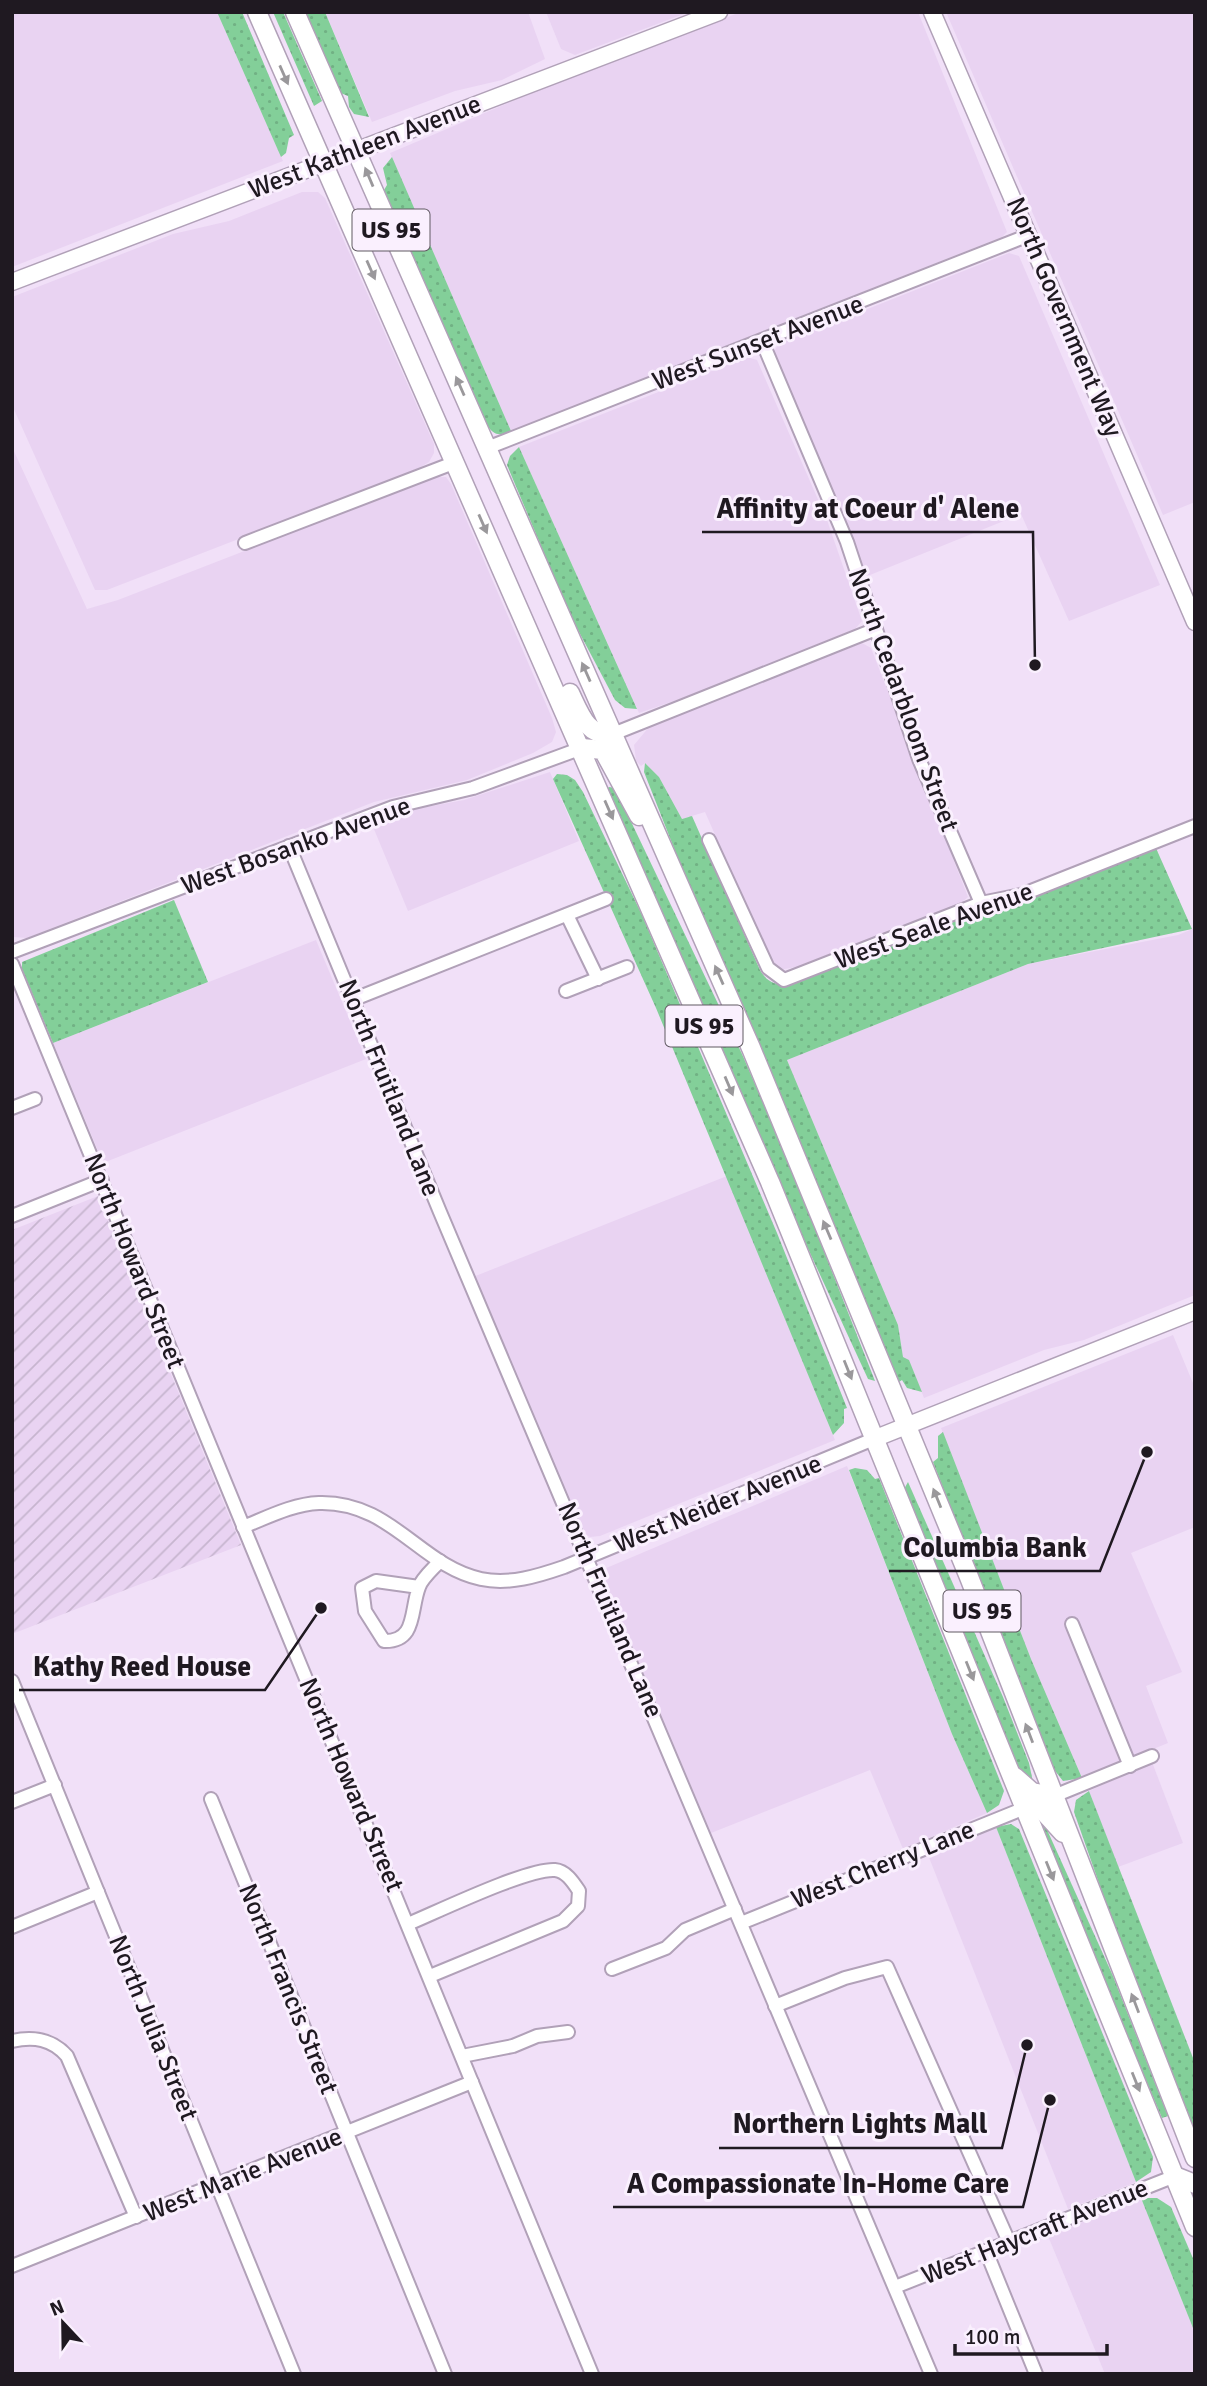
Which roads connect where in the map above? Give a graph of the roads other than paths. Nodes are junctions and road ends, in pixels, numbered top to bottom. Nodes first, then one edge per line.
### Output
1 (257, 12) edge
2 (295, 12) edge
3 (719, 12) edge
4 (932, 12) edge
5 (357, 150) junction
6 (324, 163) junction
7 (1029, 235) junction
8 (12, 282) edge
9 (762, 341) junction
10 (487, 448) junction
11 (456, 462) junction
12 (245, 543) dead end
13 (1195, 622) edge
14 (876, 629) junction
15 (532, 634) junction
16 (613, 734) junction
17 (582, 748) junction
18 (1195, 826) edge
19 (657, 834) junction
20 (709, 840) dead end
21 (289, 846) junction
22 (606, 899) dead end
23 (981, 903) junction
24 (567, 915) junction
25 (12, 953) edge
26 (12, 964) edge
27 (627, 967) dead end
28 (598, 979) junction
29 (566, 991) dead end
30 (352, 1000) junction
31 (36, 1099) dead end
32 (12, 1108) edge
33 (102, 1181) junction
34 (12, 1216) edge
35 (1195, 1311) edge
36 (907, 1426) junction
37 (876, 1438) junction
38 (243, 1527) junction
39 (588, 1557) junction
40 (440, 1561) junction
41 (419, 1587) junction
42 (1072, 1624) dead end
43 (13, 1687) edge
44 (1152, 1756) dead end
45 (1130, 1766) junction
46 (1009, 1769) junction
47 (55, 1786) junction
48 (1054, 1796) junction
49 (211, 1798) dead end
50 (12, 1802) edge
51 (1025, 1808) junction
52 (1072, 1842) junction
53 (98, 1892) junction
54 (735, 1909) junction
55 (741, 1923) junction
56 (408, 1924) junction
57 (12, 1927) edge
58 (612, 1969) dead end
59 (429, 1976) junction
60 (775, 2006) junction
61 (568, 2032) dead end
62 (12, 2041) edge
63 (462, 2056) junction
64 (472, 2082) junction
65 (1156, 2130) junction
66 (347, 2133) junction
67 (1195, 2158) edge
68 (1195, 2166) edge
69 (1175, 2176) junction
70 (1195, 2184) edge
71 (217, 2185) junction
72 (136, 2217) junction
73 (1195, 2227) edge
74 (1009, 2242) junction
75 (986, 2251) junction
76 (12, 2266) edge
77 (895, 2287) junction
78 (294, 2374) edge
79 (445, 2374) edge
80 (592, 2374) edge
81 (931, 2374) edge
82 (1036, 2374) edge

1 -> 6 highway, US 95
2 - 5 highway, US 95
3 - 5 main road, West Kathleen Avenue
4 - 7 main road, North Government Way
5 - 6 main road, West Kathleen Avenue
10 -> 5 highway, US 95
6 - 8 main road, West Kathleen Avenue
6 -> 11 highway, US 95
7 - 9 street, West Sunset Avenue
7 - 13 main road, North Government Way
9 - 10 street, West Sunset Avenue
9 - 14 street, North Cedarbloom Street
16 -> 10 highway, US 95
11 - 12 street
11 -> 15 highway, US 95
14 - 16 street
14 - 23 street, North Cedarbloom Street
15 - 16 highway
15 - 17 highway, US 95
16 - 19 highway, US 95
17 - 19 highway
17 - 21 street, West Bosanko Avenue
17 -> 37 highway, US 95
18 - 23 street, West Seale Avenue
36 -> 19 highway, US 95
20 - 23 street, West Seale Avenue
21 - 25 street, West Bosanko Avenue
21 - 30 street, North Fruitland Lane
22 - 24 street
24 - 28 street
24 - 30 street
26 - 33 street, North Howard Street
27 - 28 street
28 - 29 street
30 - 39 street, North Fruitland Lane
31 - 32 street
33 - 34 street
33 - 38 street, North Howard Street
35 - 36 main road, West Neider Avenue
36 - 37 main road, West Neider Avenue
48 -> 36 highway, US 95
37 - 39 street, West Neider Avenue
37 -> 46 highway, US 95
38 - 40 street, West Neider Avenue
38 - 56 street, North Howard Street
39 - 40 street, West Neider Avenue
39 - 54 street, North Fruitland Lane
40 - 41 street
41 - 41 street
42 - 45 street
43 - 47 street, North Julia Street
44 - 45 street
45 - 48 street
46 - 48 highway
46 - 51 highway, US 95
47 - 50 street
47 - 53 street, North Julia Street
48 - 52 highway, US 95
49 - 66 street, North Francis Street
51 - 52 highway
51 - 55 street, West Cherry Lane
51 -> 65 highway, US 95
67 -> 52 highway, US 95
53 - 57 street
53 - 71 street, North Julia Street
54 - 55 street, North Fruitland Lane
54 - 58 street
55 - 60 street, North Fruitland Lane
56 - 59 street, North Howard Street
56 - 59 street
59 - 63 street, North Howard Street
60 - 74 street
60 - 77 street, North Fruitland Lane
61 - 63 street
62 - 72 street
63 - 64 street, North Howard Street
64 - 66 street, West Marie Avenue
64 - 80 street, North Howard Street
65 - 68 highway
65 - 69 highway, US 95
66 - 71 street, West Marie Avenue
66 - 79 street, North Francis Street
69 - 70 highway
69 - 73 highway, US 95
69 - 74 street, West Haycraft Avenue
71 - 72 street, West Marie Avenue
71 - 78 street, North Julia Street
72 - 76 street, West Marie Avenue
74 - 75 street, West Haycraft Avenue
75 - 77 street, West Haycraft Avenue
75 - 82 street
77 - 81 street, North Fruitland Lane

